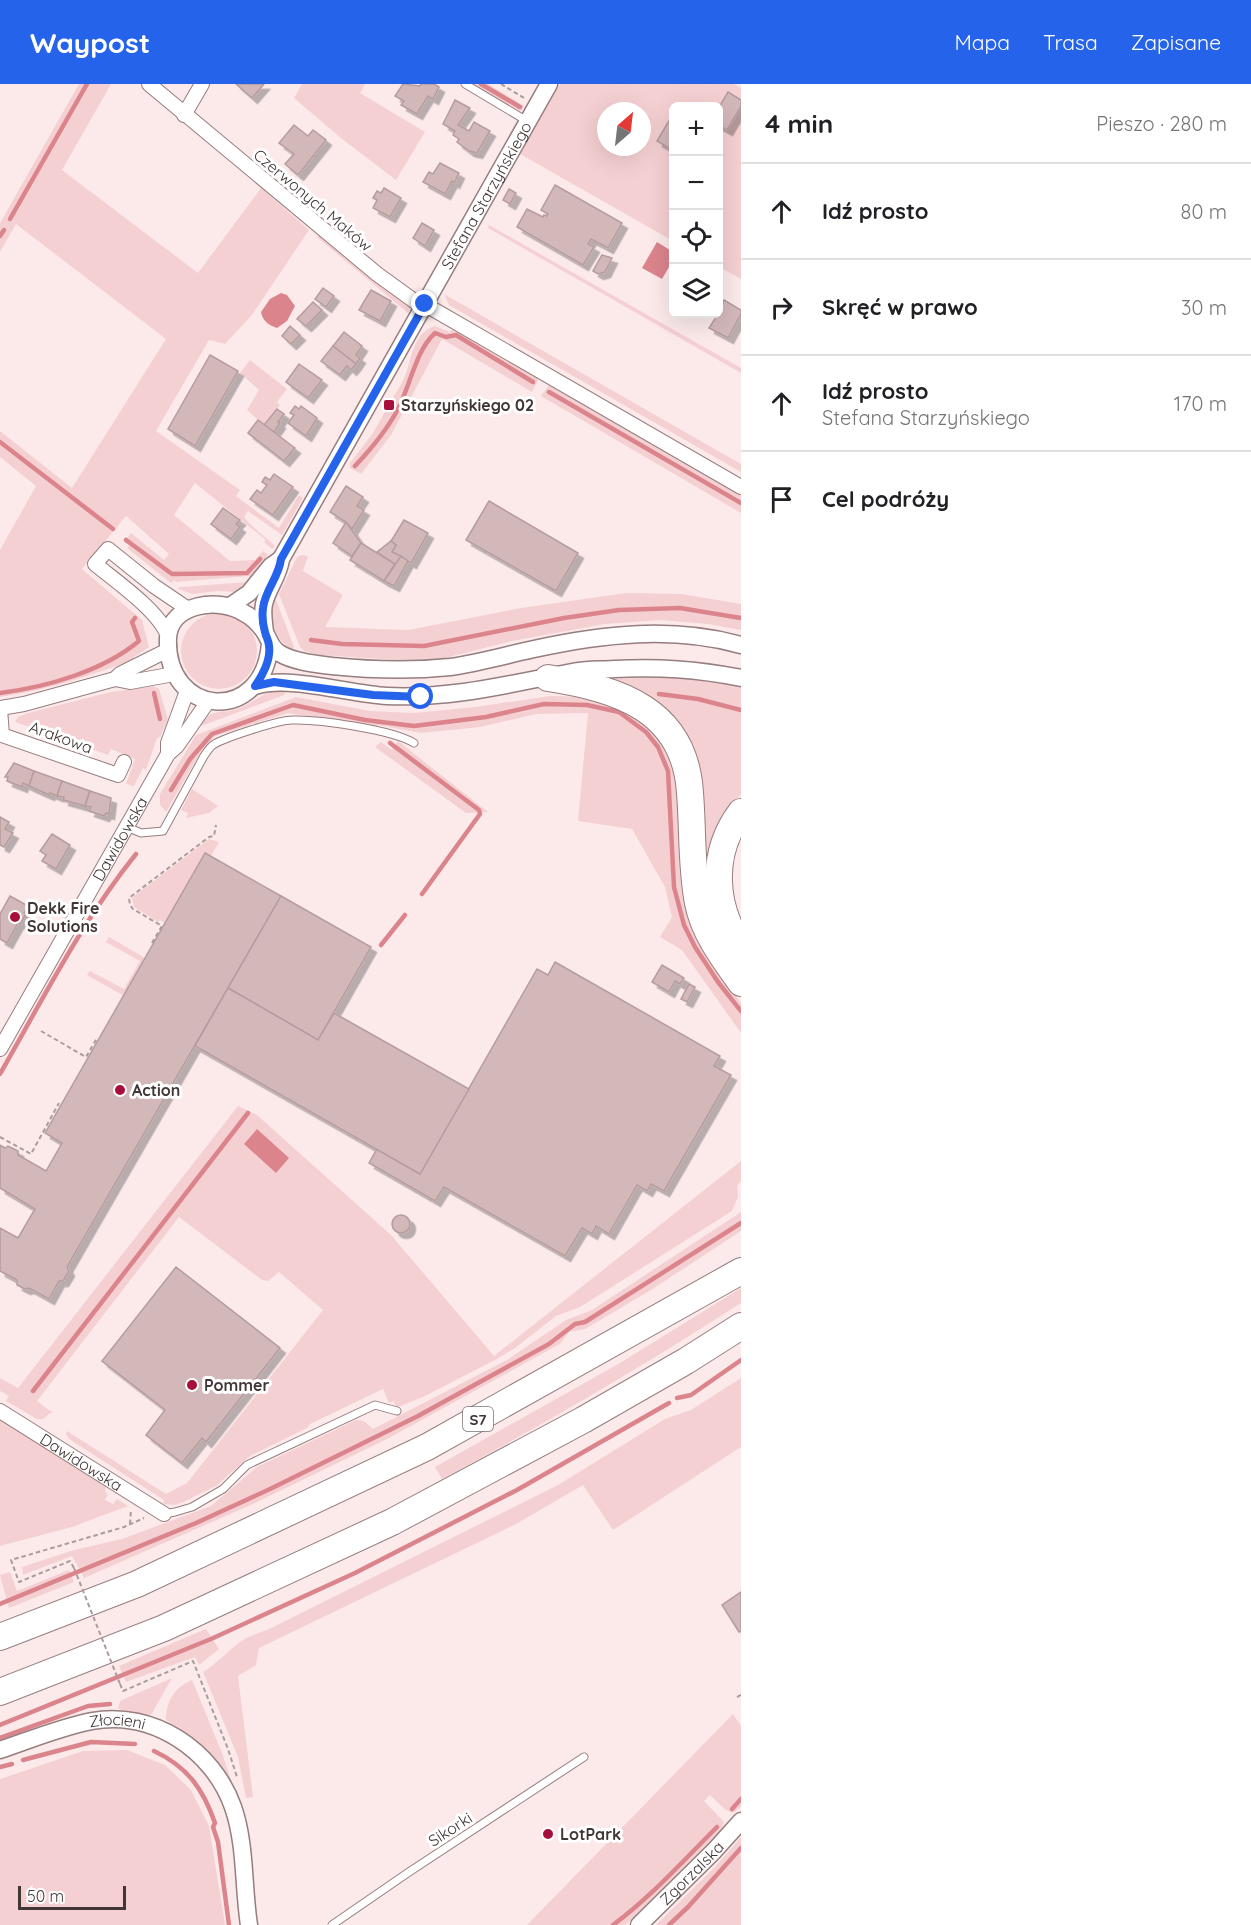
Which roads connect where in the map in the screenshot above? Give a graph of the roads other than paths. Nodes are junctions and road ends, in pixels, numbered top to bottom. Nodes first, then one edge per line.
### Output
1 (149, 84) edge
2 (201, 84) edge
3 (465, 84) edge
4 (549, 84) edge
5 (184, 115) junction
6 (528, 121) junction
7 (425, 304) junction
8 (741, 487) edge
9 (281, 559) junction
10 (230, 606) junction
11 (188, 609) junction
12 (267, 638) junction
13 (168, 643) junction
14 (741, 645) edge
15 (174, 674) junction
16 (548, 678) junction
17 (741, 678) edge
18 (115, 679) junction
19 (255, 686) junction
20 (187, 691) junction
21 (208, 700) junction
22 (0, 709) edge
23 (1, 738) edge
24 (414, 743) dead end
25 (168, 754) junction
26 (124, 762) dead end
27 (741, 812) edge
28 (127, 827) junction
29 (741, 948) edge
30 (741, 983) edge
31 (0, 1049) edge
32 (741, 1261) edge
33 (730, 1277) edge
34 (741, 1326) edge
35 (0, 1411) edge
36 (397, 1411) dead end
37 (164, 1514) joint
38 (0, 1637) edge
39 (0, 1692) edge
40 (0, 1750) edge
41 (584, 1757) dead end
42 (741, 1821) edge
43 (249, 1925) edge
44 (332, 1925) edge
45 (639, 1925) edge

1 - 5 street, Czerwonych Maków
2 - 5 street
3 - 6 lane
4 - 6 street, Stefana Starzyńskiego
5 - 7 street, Czerwonych Maków
6 - 7 street, Stefana Starzyńskiego
7 - 8 street, Czerwonych Maków
7 - 9 street, Stefana Starzyńskiego
9 - 10 street, Stefana Starzyńskiego
9 - 12 street, Stefana Starzyńskiego
10 - 11 street
10 - 12 street
11 - 13 street
11 - 13 street
12 - 14 street
12 - 19 street
13 - 15 street
13 - 18 street
15 - 18 street
15 - 20 street
16 - 17 street
16 - 19 street
16 - 30 highway
18 - 22 street
19 - 21 street
20 - 21 street
20 - 25 street, Dawidowska
21 - 25 street, Dawidowska
22 - 23 street, Arakowa
23 - 26 street, Arakowa
24 - 28 lane
25 - 28 street, Dawidowska
27 - 29 highway
28 - 31 street, Dawidowska
32 - 33 highway
33 - 38 highway, S7
34 - 39 highway
35 - 37 street, Dawidowska
36 - 37 lane
40 - 43 street, Złocieni
41 - 44 lane, Sikorki
42 - 45 street, Zgorzalska

